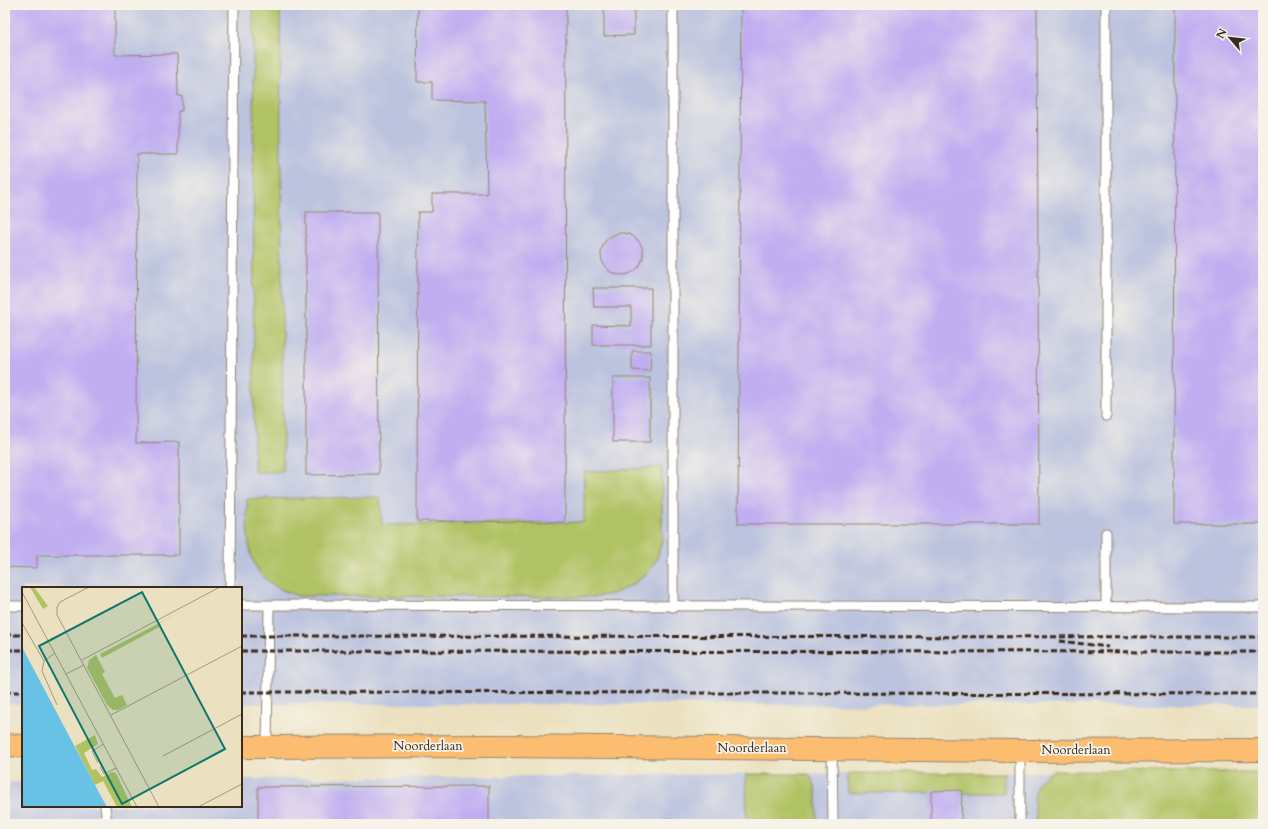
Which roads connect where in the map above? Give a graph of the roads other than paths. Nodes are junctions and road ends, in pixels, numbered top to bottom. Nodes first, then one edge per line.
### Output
1 (234, 5) edge
2 (673, 5) edge
3 (1106, 5) edge
4 (1106, 416) dead end
5 (1106, 533) dead end
6 (230, 587) edge
7 (242, 605) edge
8 (5, 606) edge
9 (22, 606) edge
10 (269, 606) junction
11 (673, 606) junction
12 (1263, 607) edge
13 (1106, 608) junction
14 (5, 745) edge
15 (22, 746) edge
16 (242, 747) edge
17 (267, 747) junction
18 (832, 748) junction
19 (1020, 750) junction
20 (1263, 750) edge
21 (105, 807) edge
22 (107, 824) edge
23 (833, 824) edge
24 (1020, 824) edge

1 - 6 lane
2 - 11 lane
3 - 4 lane
5 - 13 lane
7 - 10 lane
8 - 9 lane
10 - 11 lane
10 - 17 lane
11 - 13 lane
12 - 13 lane
14 - 15 main road
16 - 17 main road, Noorderlaan
17 - 18 main road, Noorderlaan
18 - 19 main road, Noorderlaan
18 - 23 lane
19 - 20 main road, Noorderlaan
19 - 24 lane
21 - 22 lane

